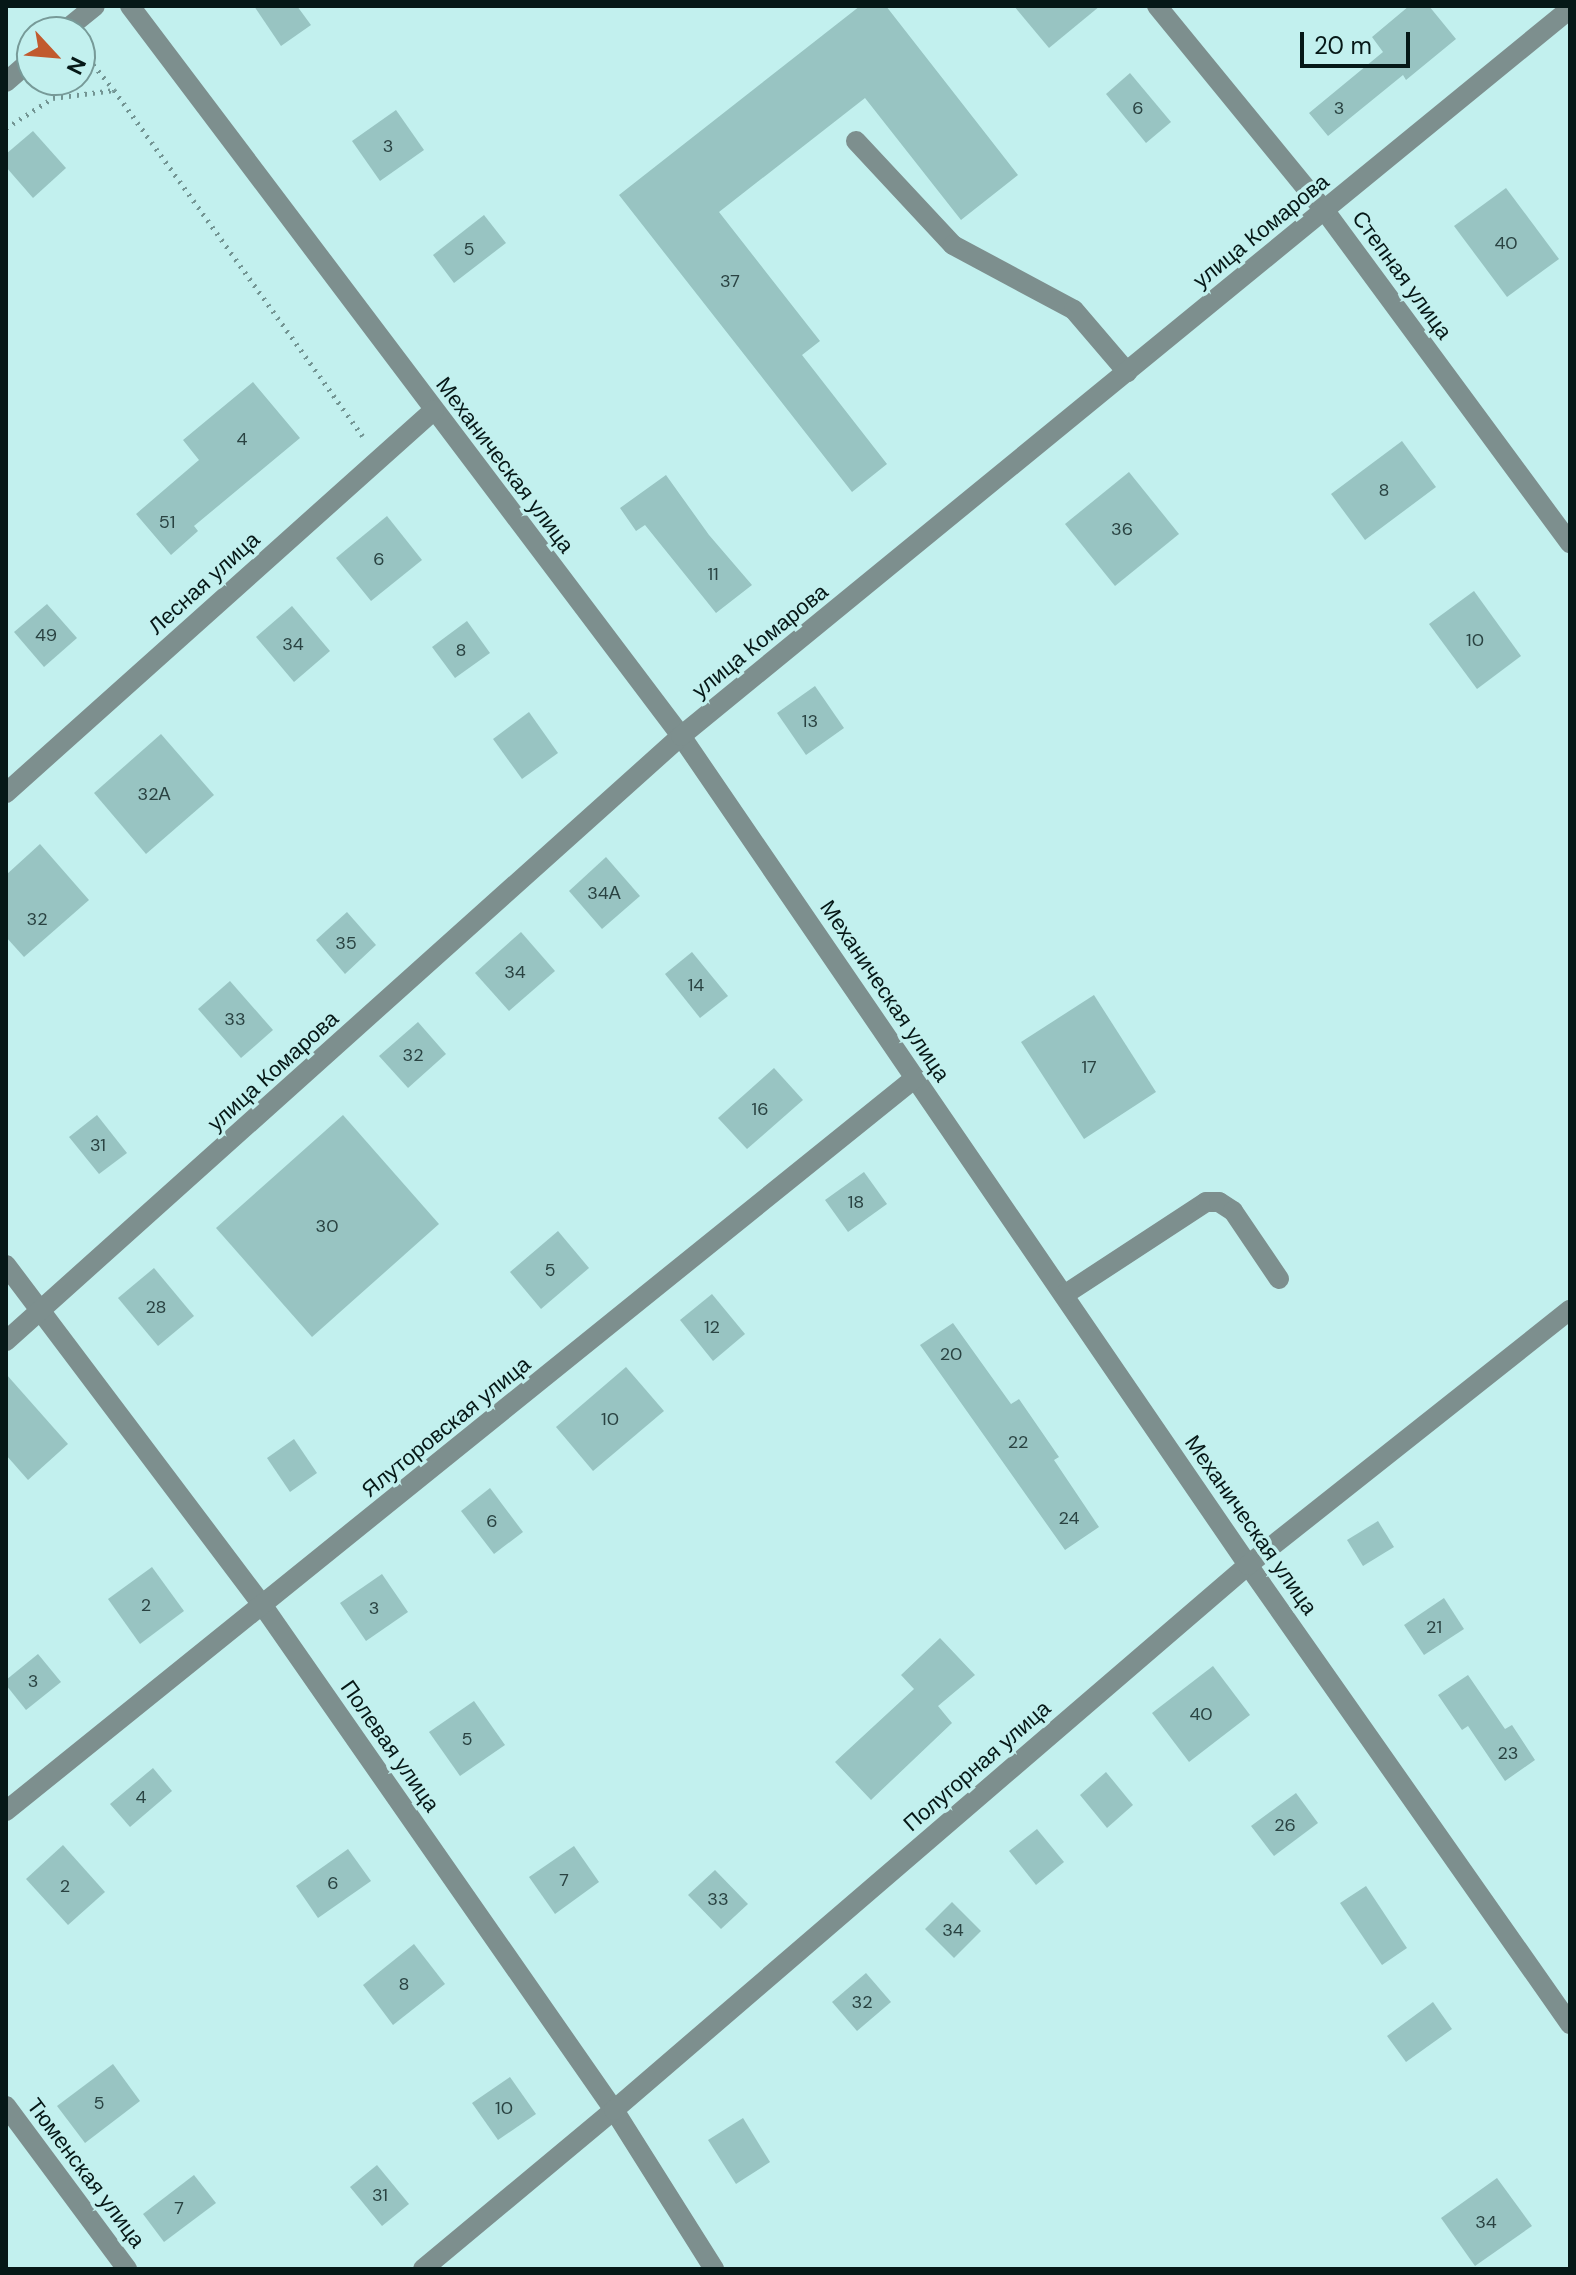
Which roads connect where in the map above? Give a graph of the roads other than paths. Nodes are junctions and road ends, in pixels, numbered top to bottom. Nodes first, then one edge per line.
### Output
1 (130, 6) edge
2 (1157, 6) edge
3 (1557, 12) edge
4 (856, 141) dead end
5 (1325, 211) junction
6 (1127, 372) junction
7 (434, 410) junction
8 (1570, 543) edge
9 (681, 736) junction
10 (6, 793) edge
11 (915, 1078) junction
12 (6, 1265) edge
13 (1279, 1279) dead end
14 (1064, 1295) junction
15 (42, 1310) junction
16 (1570, 1310) edge
17 (6, 1341) edge
18 (1248, 1565) junction
19 (263, 1606) junction
20 (6, 1811) edge
21 (1570, 2024) edge
22 (6, 2106) edge
23 (614, 2110) junction
24 (127, 2269) edge
25 (423, 2269) edge
26 (714, 2269) edge

1 - 7 street, Механическая улица
2 - 5 street, Степная улица
3 - 5 street, улица Комарова
4 - 6 street
5 - 6 street, улица Комарова
5 - 8 street, Степная улица
6 - 9 street, улица Комарова
7 - 9 street, Механическая улица
7 - 10 street, Лесная улица
9 - 11 street, Механическая улица
9 - 15 street, улица Комарова
11 - 14 street, Механическая улица
11 - 19 street, Ялуторовская улица
12 - 15 street, Полевая улица
13 - 14 street
14 - 18 street, Механическая улица
15 - 17 street, улица Комарова
15 - 19 street, Полевая улица
16 - 18 street, Полугорная улица
18 - 21 street, Механическая улица
18 - 23 street, Полугорная улица
19 - 20 street, Ялуторовская улица
19 - 23 street, Полевая улица
22 - 24 street, Тюменская улица
23 - 25 street, Полугорная улица
23 - 26 street, Полевая улица

